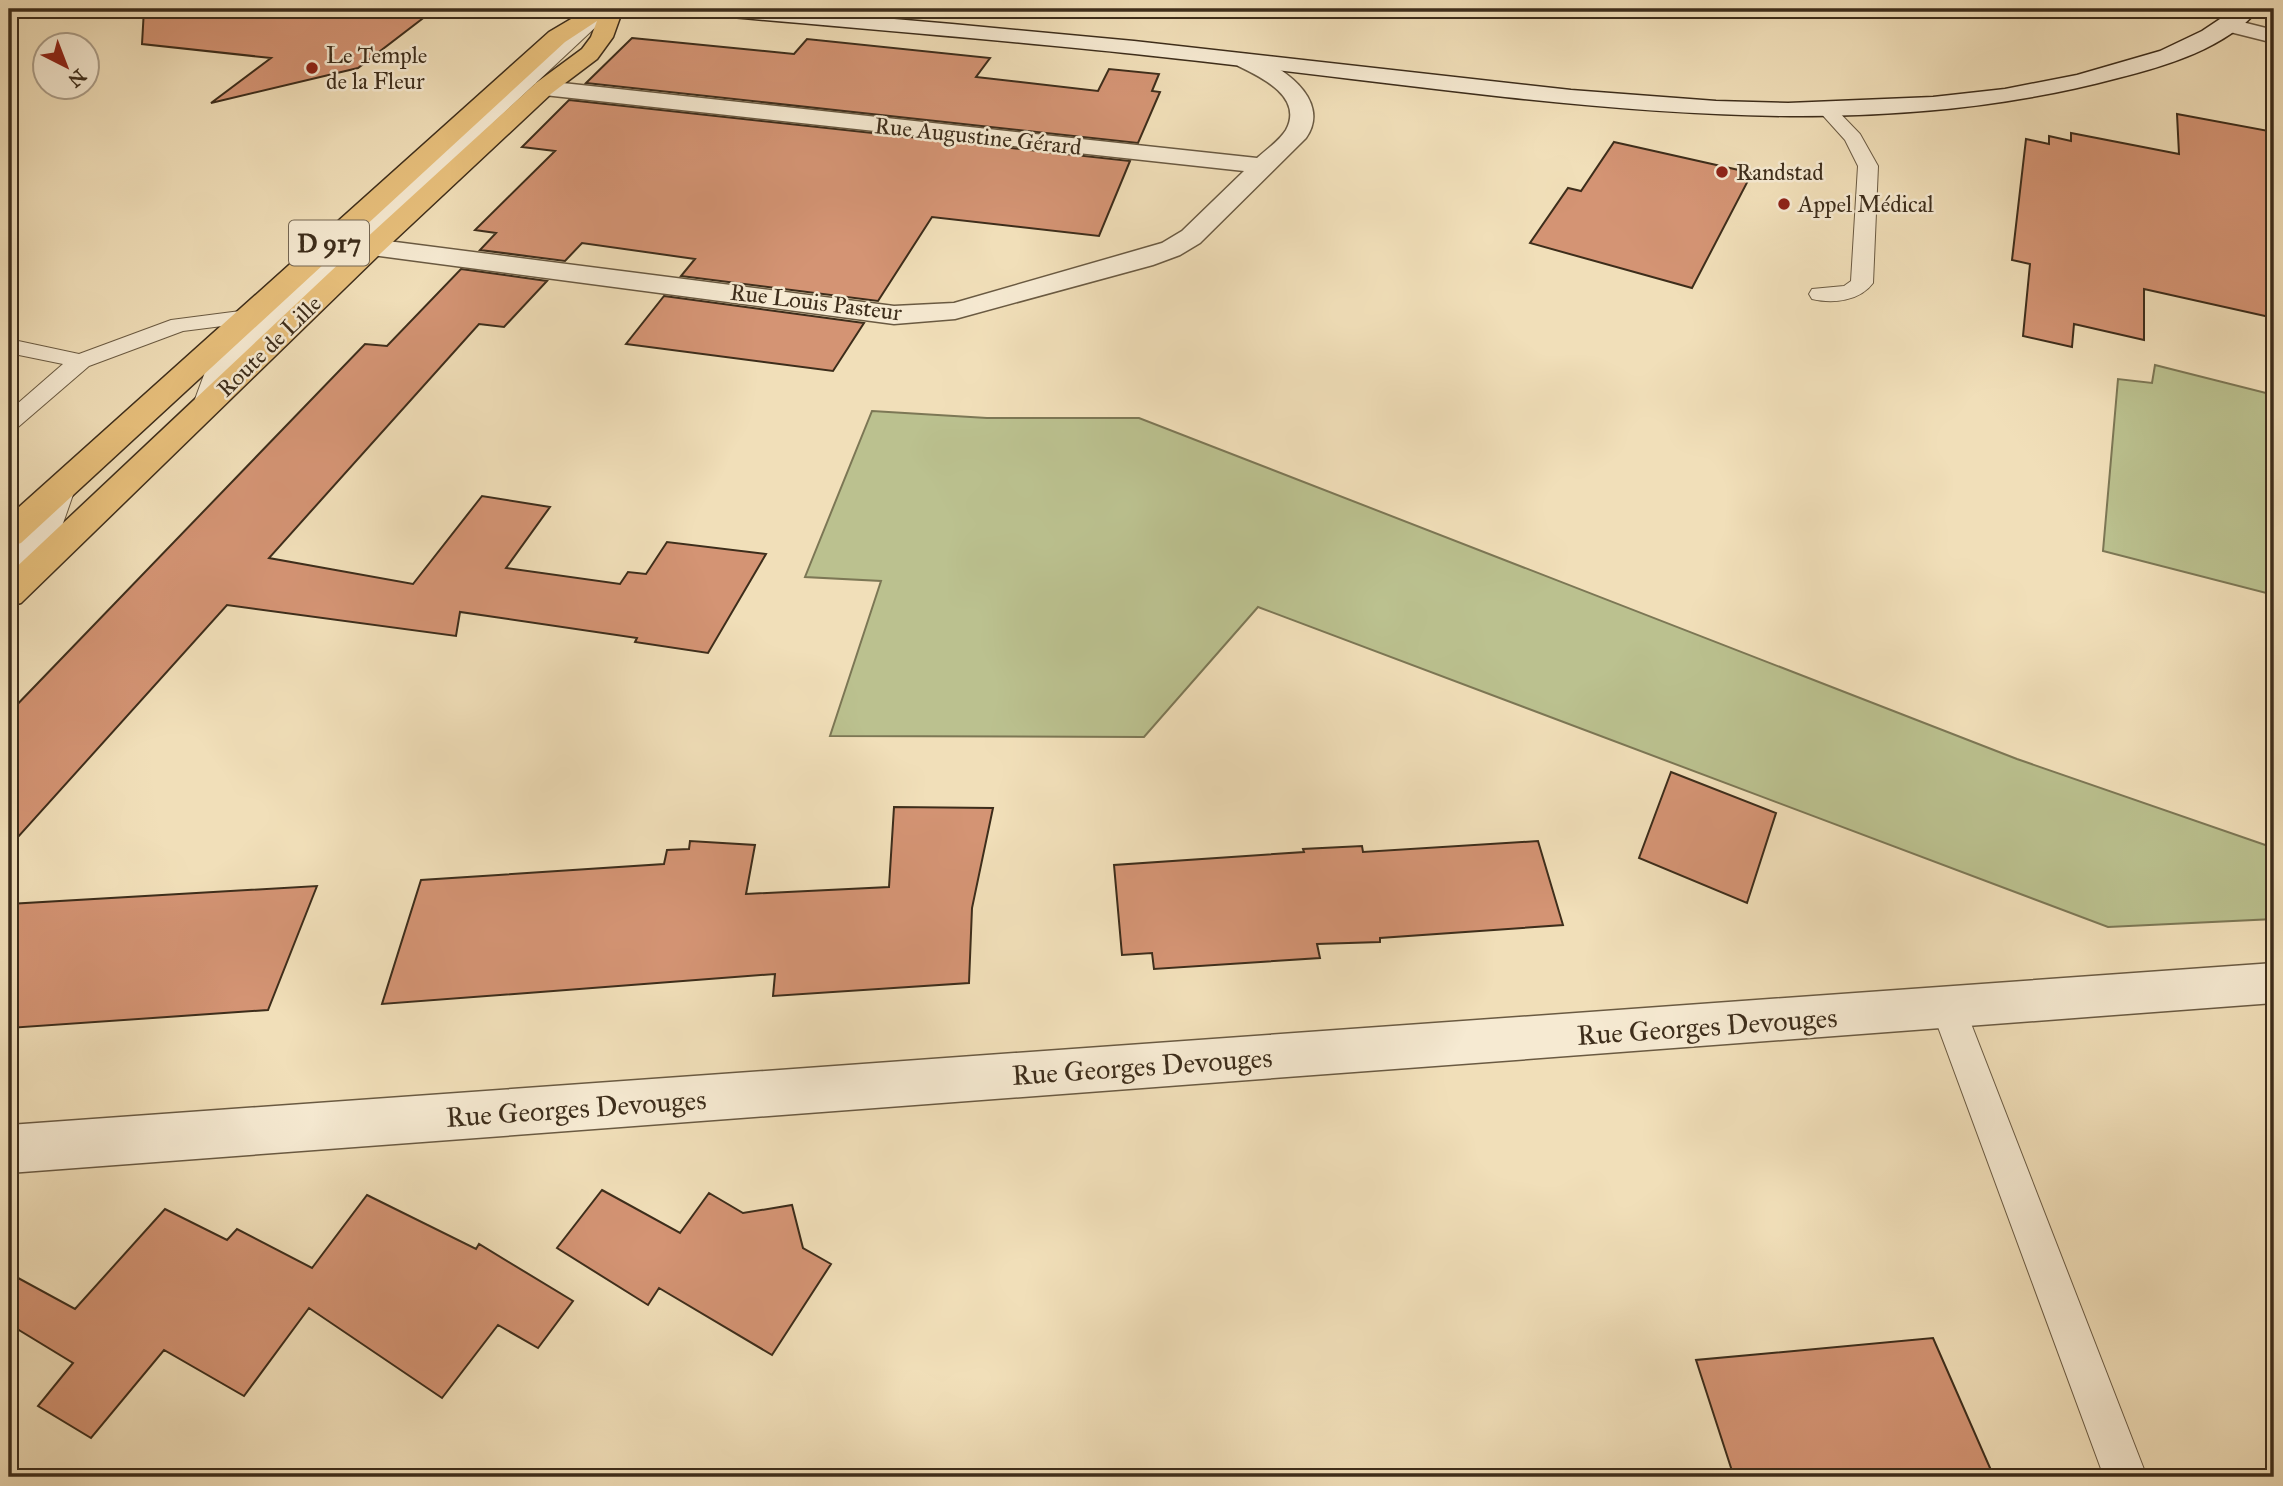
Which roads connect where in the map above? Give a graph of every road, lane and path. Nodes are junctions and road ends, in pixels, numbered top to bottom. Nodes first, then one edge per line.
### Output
1 (604, 9) edge
2 (612, 9) edge
3 (709, 9) edge
4 (2248, 9) edge
5 (2230, 25) junction
6 (2274, 37) edge
7 (1246, 61) junction
8 (544, 88) junction
9 (1826, 109) junction
10 (1263, 166) junction
11 (372, 247) junction
12 (1820, 294) dead end
13 (248, 317) junction
14 (9, 346) edge
15 (81, 361) junction
16 (203, 410) junction
17 (9, 423) edge
18 (63, 486) junction
19 (9, 536) edge
20 (9, 566) edge
21 (9, 594) edge
22 (2274, 983) edge
23 (1948, 1008) junction
24 (9, 1149) edge
25 (2126, 1477) edge

1 - 13 main road, Route de Lille / D 917
1 - 16 lane
2 - 8 main road, Route de Lille / D 917
3 - 7 street
4 - 5 street
5 - 6 street
5 - 9 street
7 - 9 street
7 - 10 street
8 - 10 street, Rue Augustine Gérard
8 - 11 main road, Route de Lille / D 917
9 - 12 lane
10 - 11 street, Rue Louis Pasteur
11 - 16 main road, Route de Lille / D 917
13 - 15 lane
13 - 18 main road, Route de Lille / D 917
14 - 15 lane
15 - 17 lane
16 - 21 main road, Route de Lille / D 917
18 - 19 main road, Route de Lille / D 917
18 - 20 lane
22 - 23 street, Rue Georges Devouges
23 - 24 street, Rue Georges Devouges
23 - 25 lane

